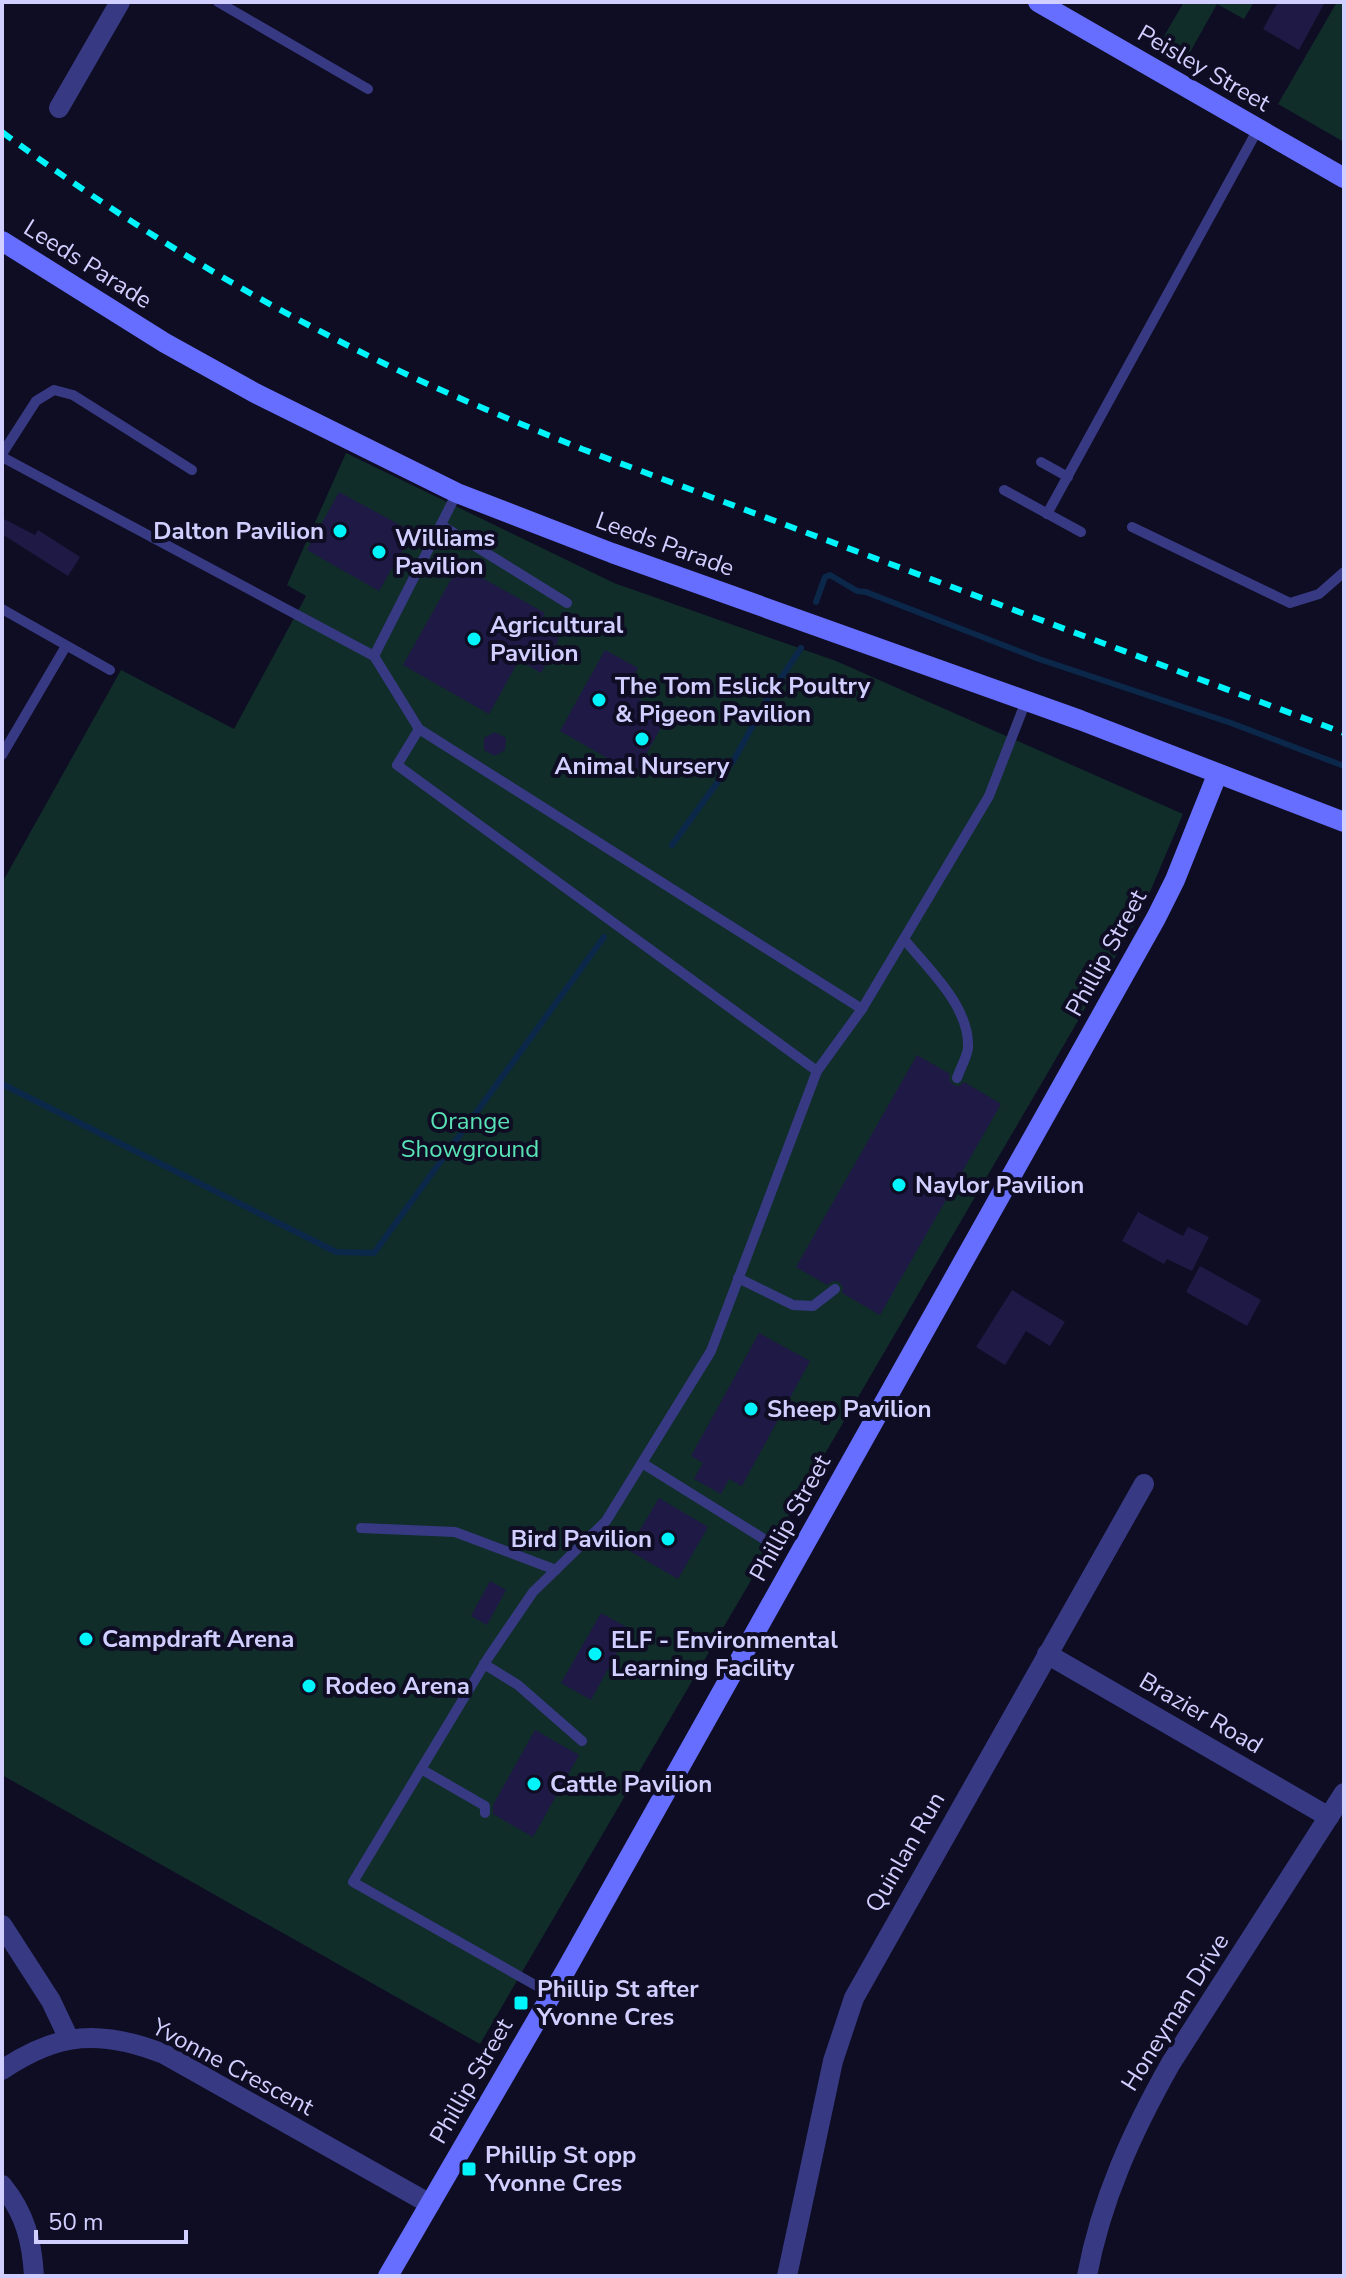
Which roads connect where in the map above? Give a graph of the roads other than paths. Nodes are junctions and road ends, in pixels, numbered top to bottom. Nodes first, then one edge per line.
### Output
1 (120, 2) edge
2 (218, 2) edge
3 (1038, 2) edge
4 (368, 89) dead end
5 (59, 108) dead end
6 (1258, 129) junction
7 (1344, 178) edge
8 (2, 241) edge
9 (2, 456) edge
10 (1041, 462) dead end
11 (192, 470) dead end
12 (1068, 477) junction
13 (1004, 490) dead end
14 (457, 493) junction
15 (1047, 514) junction
16 (441, 525) junction
17 (1132, 527) dead end
18 (1081, 532) dead end
19 (1344, 572) edge
20 (567, 603) dead end
21 (2, 609) edge
22 (66, 646) junction
23 (374, 656) junction
24 (110, 670) dead end
25 (1026, 701) junction
26 (419, 729) junction
27 (2, 755) edge
28 (1217, 775) junction
29 (1344, 822) edge
30 (904, 939) junction
31 (862, 1009) junction
32 (817, 1071) junction
33 (957, 1078) dead end
34 (738, 1278) junction
35 (835, 1289) dead end
36 (642, 1463) junction
37 (1144, 1484) dead end
38 (361, 1528) dead end
39 (772, 1544) dead end
40 (556, 1570) junction
41 (1047, 1654) junction
42 (484, 1664) junction
43 (582, 1741) dead end
44 (421, 1769) junction
45 (1344, 1793) edge
46 (485, 1813) dead end
47 (1329, 1817) junction
48 (2, 1925) edge
49 (551, 1994) junction
50 (69, 2039) junction
51 (2, 2070) edge
52 (2, 2185) edge
53 (430, 2204) junction
54 (34, 2276) edge
55 (388, 2276) edge
56 (787, 2276) edge
57 (1087, 2276) edge

1 - 5 street
2 - 4 lane
3 - 6 street, Peisley Street
6 - 7 street, Peisley Street
6 - 12 lane
8 - 14 street, Leeds Parade
9 - 11 lane
9 - 23 lane
10 - 12 lane
12 - 15 lane
13 - 15 lane
14 - 16 lane
14 - 25 street, Leeds Parade
15 - 18 lane
16 - 20 lane
16 - 23 lane
17 - 19 lane
21 - 22 lane
22 - 24 lane
22 - 27 lane
23 - 26 lane
25 - 28 street, Leeds Parade
25 - 30 lane
26 - 31 lane
26 - 32 lane
28 - 29 street, Leeds Parade
28 - 49 street, Phillip Street
30 - 31 lane
30 - 33 lane
31 - 32 lane
32 - 34 lane
34 - 35 lane
34 - 36 lane
36 - 39 lane
36 - 40 lane
37 - 41 street, Quinlan Run
38 - 40 lane
40 - 42 lane
41 - 47 street, Brazier Road
41 - 56 street, Quinlan Run
42 - 43 lane
42 - 44 lane
44 - 46 lane
44 - 49 lane
45 - 47 street, Honeyman Drive
47 - 57 street, Honeyman Drive
48 - 50 street
49 - 53 street, Phillip Street
50 - 51 street, Yvonne Crescent
50 - 53 street, Yvonne Crescent
52 - 54 street
53 - 55 street, Phillip Street

